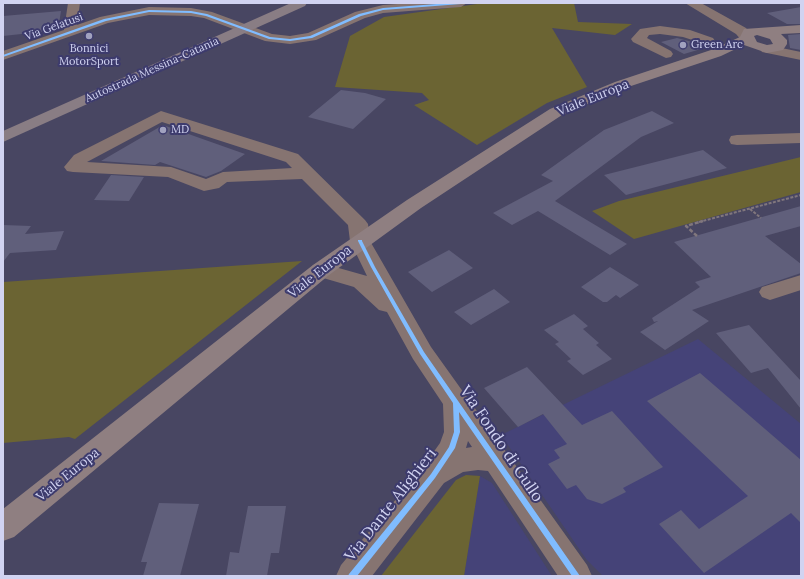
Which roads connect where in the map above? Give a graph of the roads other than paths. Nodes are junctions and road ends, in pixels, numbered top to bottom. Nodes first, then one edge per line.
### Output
1 (74, 3) edge
2 (281, 3) edge
3 (291, 3) edge
4 (301, 3) edge
5 (462, 3) edge
6 (691, 3) edge
7 (154, 7) edge
8 (797, 30) edge
9 (70, 32) junction
10 (750, 37) junction
11 (780, 42) junction
12 (712, 47) junction
13 (764, 48) junction
14 (799, 55) edge
15 (3, 56) edge
16 (665, 62) junction
17 (3, 126) edge
18 (3, 131) edge
19 (3, 137) edge
20 (801, 138) edge
21 (737, 140) dead end
22 (306, 173) junction
23 (360, 241) junction
24 (321, 270) junction
25 (801, 282) edge
26 (770, 292) dead end
27 (408, 325) junction
28 (456, 403) junction
29 (496, 460) junction
30 (433, 476) junction
31 (3, 527) edge
32 (352, 576) edge
33 (576, 576) edge

1 - 9 street
2 - 17 highway, Autostrada Messina-Catania
3 - 18 highway
4 - 19 highway, Autostrada Messina-Catania
5 - 7 street, Via Gelatusi
6 - 10 street
7 - 9 street, Via Gelatusi
8 - 10 main road
8 - 11 main road, Viale Europa
9 - 15 street, Via Gelatusi
10 - 11 main road
10 - 12 street
10 - 13 main road
11 - 13 main road, Viale Europa
11 - 14 street
12 - 13 main road, Viale Europa
12 - 16 main road, Viale Europa
12 - 16 street
12 - 16 street
13 - 14 street
16 - 23 main road, Viale Europa
20 - 21 street
22 - 22 street
22 - 23 street
23 - 24 main road, Viale Europa
23 - 27 street
24 - 27 street
24 - 31 main road, Viale Europa
25 - 26 street
27 - 28 street, Via Fondo di Gullo
28 - 29 street, Via Fondo di Gullo
28 - 30 street, Via Dante Alighieri
29 - 30 street
29 - 33 street, Via Fondo di Gullo
30 - 32 street, Via Dante Alighieri

